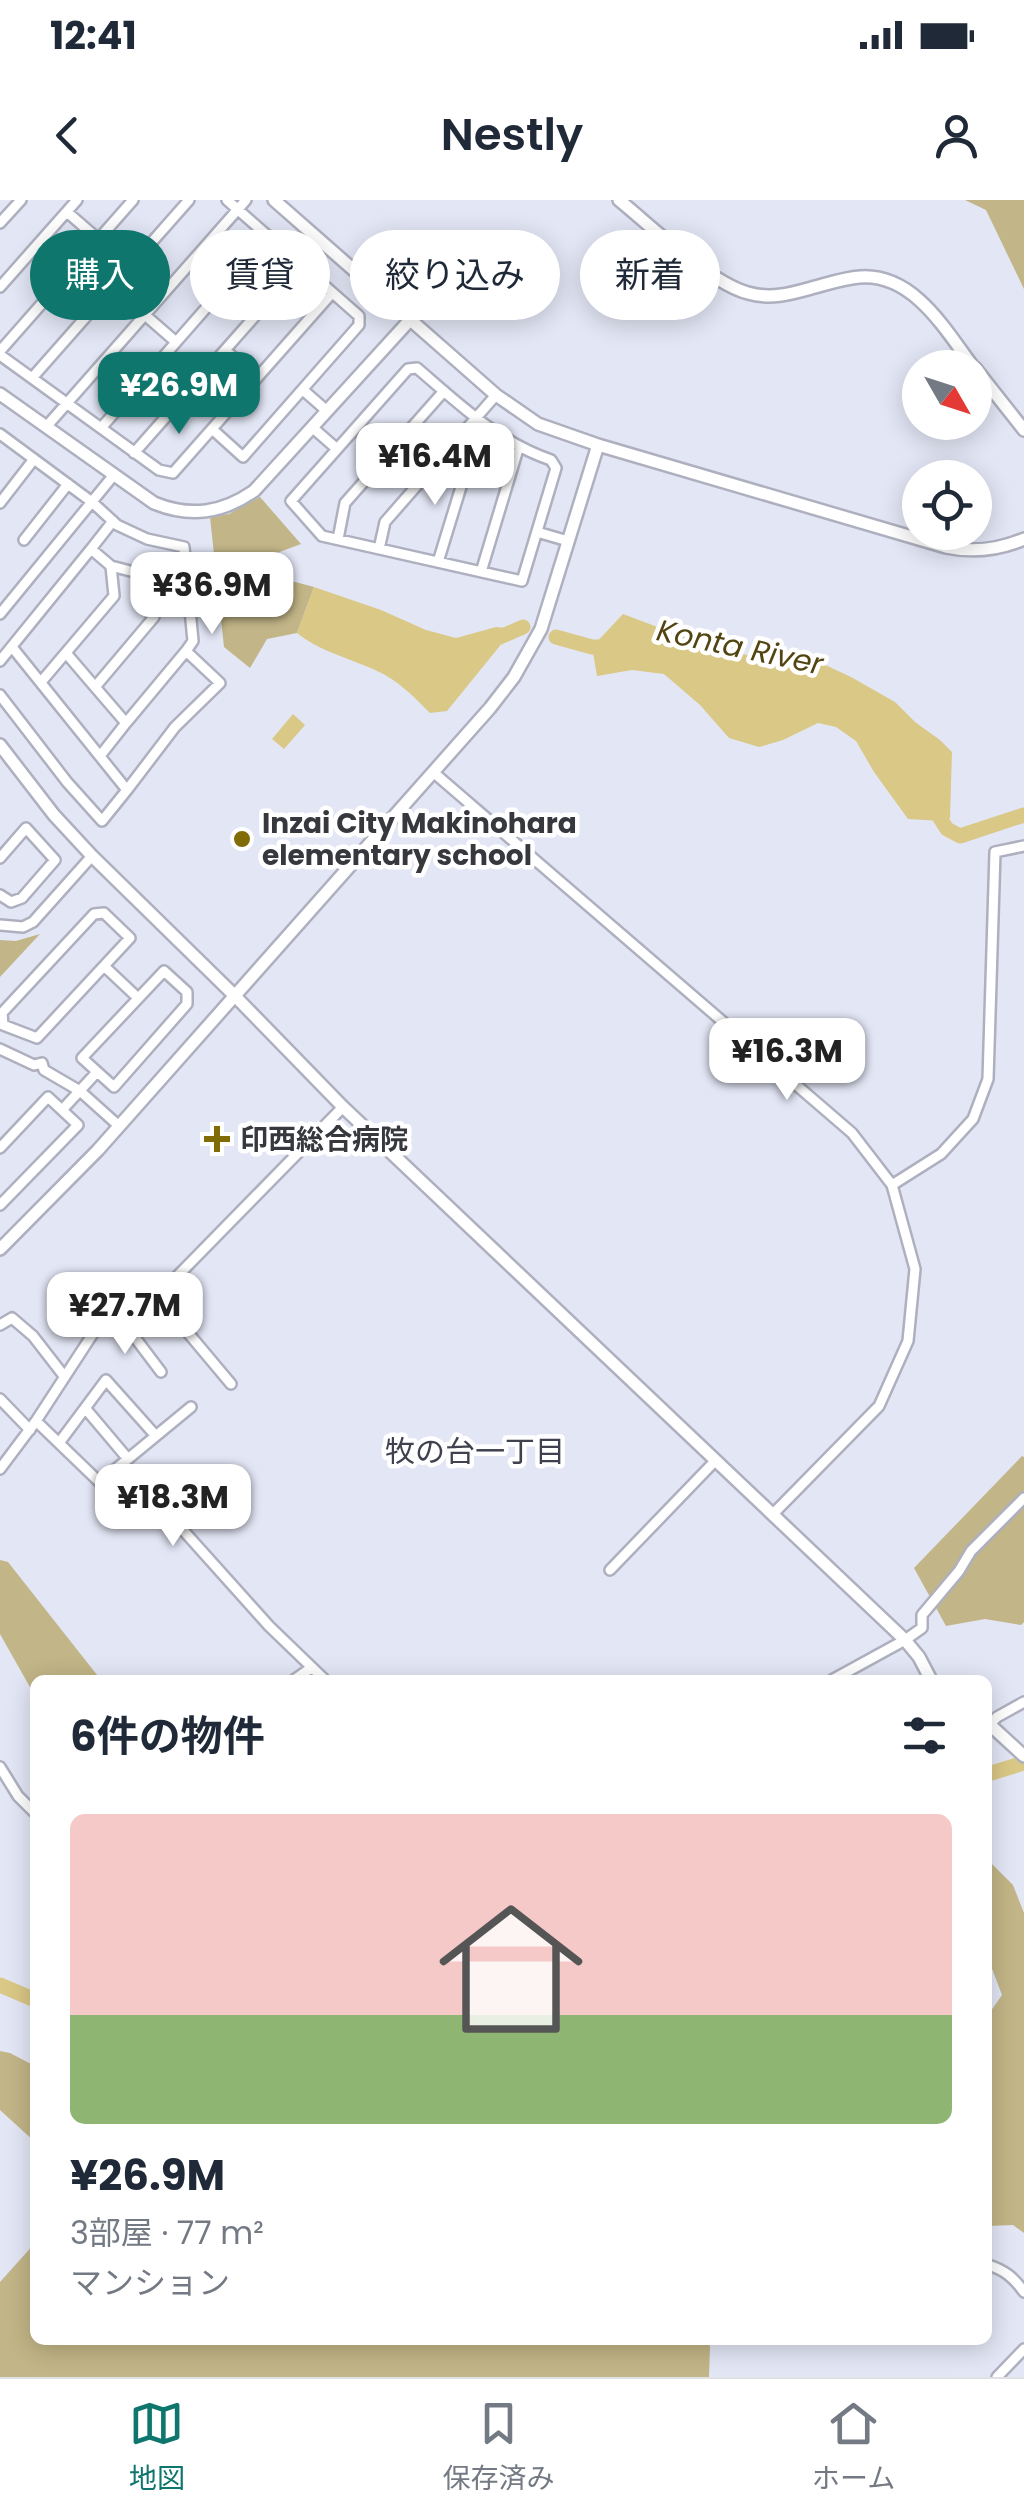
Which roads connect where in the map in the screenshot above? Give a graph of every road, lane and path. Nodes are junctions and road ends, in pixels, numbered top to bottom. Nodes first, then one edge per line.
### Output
1 (20, 200) edge
2 (77, 200) edge
3 (133, 200) edge
4 (189, 200) edge
5 (227, 200) edge
6 (246, 200) edge
7 (274, 200) edge
8 (619, 200) edge
9 (238, 209) junction
10 (67, 212) junction
11 (0, 223) edge
12 (88, 230) edge
13 (105, 230) edge
14 (163, 230) edge
15 (262, 230) edge
16 (170, 285) edge
17 (0, 288) edge
18 (332, 292) joint
19 (30, 318) edge
20 (83, 320) edge
21 (139, 320) edge
22 (151, 320) edge
23 (195, 320) edge
24 (251, 320) edge
25 (409, 321) junction
26 (176, 342) junction
27 (225, 350) junction
28 (961, 350) edge
29 (0, 353) edge
30 (32, 378) junction
31 (256, 378) junction
32 (302, 390) junction
33 (992, 390) edge
34 (444, 391) junction
35 (0, 394) edge
36 (496, 396) junction
37 (66, 403) junction
38 (327, 411) junction
39 (476, 418) junction
40 (46, 426) junction
41 (101, 428) junction
42 (313, 428) junction
43 (212, 430) junction
44 (1024, 430) edge
45 (0, 435) edge
46 (598, 445) junction
47 (519, 446) junction
48 (337, 448) junction
49 (450, 448) junction
50 (134, 453) junction
51 (34, 460) junction
52 (113, 476) junction
53 (68, 484) junction
54 (92, 502) junction
55 (0, 504) edge
56 (113, 521) junction
57 (536, 532) junction
58 (338, 539) junction
59 (1024, 539) edge
60 (24, 540) dead end
61 (568, 541) junction
62 (378, 548) junction
63 (92, 549) junction
64 (438, 562) junction
65 (111, 566) junction
66 (480, 572) junction
67 (150, 576) junction
68 (188, 586) junction
69 (0, 614) edge
70 (12, 647) junction
71 (186, 651) junction
72 (66, 652) junction
73 (0, 661) edge
74 (41, 682) junction
75 (95, 688) junction
76 (0, 696) edge
77 (126, 724) junction
78 (0, 745) edge
79 (100, 756) junction
80 (433, 772) junction
81 (127, 790) junction
82 (1024, 846) edge
83 (92, 856) junction
84 (0, 858) edge
85 (0, 894) edge
86 (0, 925) edge
87 (104, 966) junction
88 (234, 995) junction
89 (138, 998) junction
90 (0, 1049) edge
91 (97, 1072) junction
92 (80, 1091) junction
93 (343, 1107) junction
94 (62, 1110) junction
95 (119, 1126) junction
96 (0, 1148) edge
97 (892, 1185) junction
98 (0, 1205) edge
99 (0, 1248) edge
100 (158, 1296) junction
101 (121, 1319) junction
102 (0, 1325) edge
103 (161, 1372) dead end
104 (64, 1376) junction
105 (231, 1384) dead end
106 (0, 1399) edge
107 (190, 1407) dead end
108 (85, 1408) junction
109 (33, 1425) junction
110 (156, 1436) junction
111 (59, 1443) junction
112 (128, 1459) junction
113 (716, 1460) junction
114 (1, 1465) edge
115 (100, 1482) junction
116 (1024, 1498) edge
117 (773, 1514) junction
118 (610, 1570) dead end
119 (905, 1640) junction
120 (311, 1668) junction
121 (301, 1675) edge
122 (319, 1675) edge
123 (841, 1675) edge
124 (928, 1675) edge
125 (1024, 1702) edge
126 (992, 1722) edge
127 (992, 1727) edge
128 (1024, 1756) edge
129 (0, 1767) edge
130 (30, 1808) edge
131 (992, 2267) edge
132 (1024, 2292) edge
133 (1024, 2349) edge
134 (997, 2377) edge

1 - 11 street
2 - 10 street
3 - 13 street
4 - 14 street
5 - 9 street
6 - 9 street
7 - 25 street
8 - 28 street
9 - 15 street
9 - 16 street
10 - 12 street
10 - 17 street
18 - 31 street
18 - 32 street
19 - 29 street
20 - 30 street
21 - 37 street
22 - 26 street
23 - 26 street
24 - 27 street
25 - 36 street
25 - 38 street
26 - 41 street
27 - 31 street
27 - 50 street
29 - 30 street
30 - 37 street
31 - 43 street
32 - 38 street
32 - 43 street
33 - 44 street
34 - 39 street
34 - 48 street
34 - 58 street
35 - 40 street
36 - 39 street
36 - 46 street
37 - 40 street
37 - 41 street
38 - 42 street
39 - 47 street
39 - 49 street
40 - 52 street
41 - 50 street
42 - 48 street
42 - 52 street
43 - 50 street
45 - 51 street
46 - 59 street
46 - 61 street
47 - 57 street
47 - 66 street
48 - 58 street
49 - 62 street
49 - 64 street
51 - 53 street
51 - 55 street
52 - 54 street
53 - 54 street
53 - 60 street
54 - 56 street
54 - 69 street
56 - 63 street
56 - 68 street
57 - 61 street
57 - 66 street
58 - 62 street
61 - 80 street
62 - 64 street
63 - 65 street
63 - 70 street
64 - 66 street
65 - 67 street
65 - 72 street
67 - 68 street
67 - 75 street
68 - 71 street
70 - 73 street
70 - 74 street
71 - 77 street
71 - 81 street
72 - 74 street
72 - 75 street
74 - 79 street
75 - 77 street
76 - 81 street
77 - 79 street
78 - 83 street
79 - 81 street
80 - 88 street
80 - 97 street
82 - 97 street
83 - 86 street
83 - 88 street
84 - 85 street
87 - 87 street
87 - 89 street
88 - 93 street
88 - 95 street
89 - 91 street
89 - 91 street
90 - 92 street
91 - 92 street
92 - 94 street
92 - 95 street
93 - 100 street
93 - 113 street
94 - 96 street
94 - 98 street
95 - 99 street
97 - 117 street
100 - 101 street
100 - 105 street
101 - 103 street
101 - 104 street
102 - 104 street
104 - 109 street
106 - 109 street
107 - 110 street
108 - 110 street
108 - 111 street
108 - 112 street
109 - 111 street
109 - 114 street
110 - 112 street
111 - 115 street
112 - 115 street
113 - 117 street
113 - 118 street
115 - 120 street
116 - 119 street
117 - 119 street
119 - 123 street
119 - 124 street
120 - 121 street
120 - 122 street
125 - 126 street
127 - 128 street
129 - 130 street
131 - 132 street
133 - 134 street

